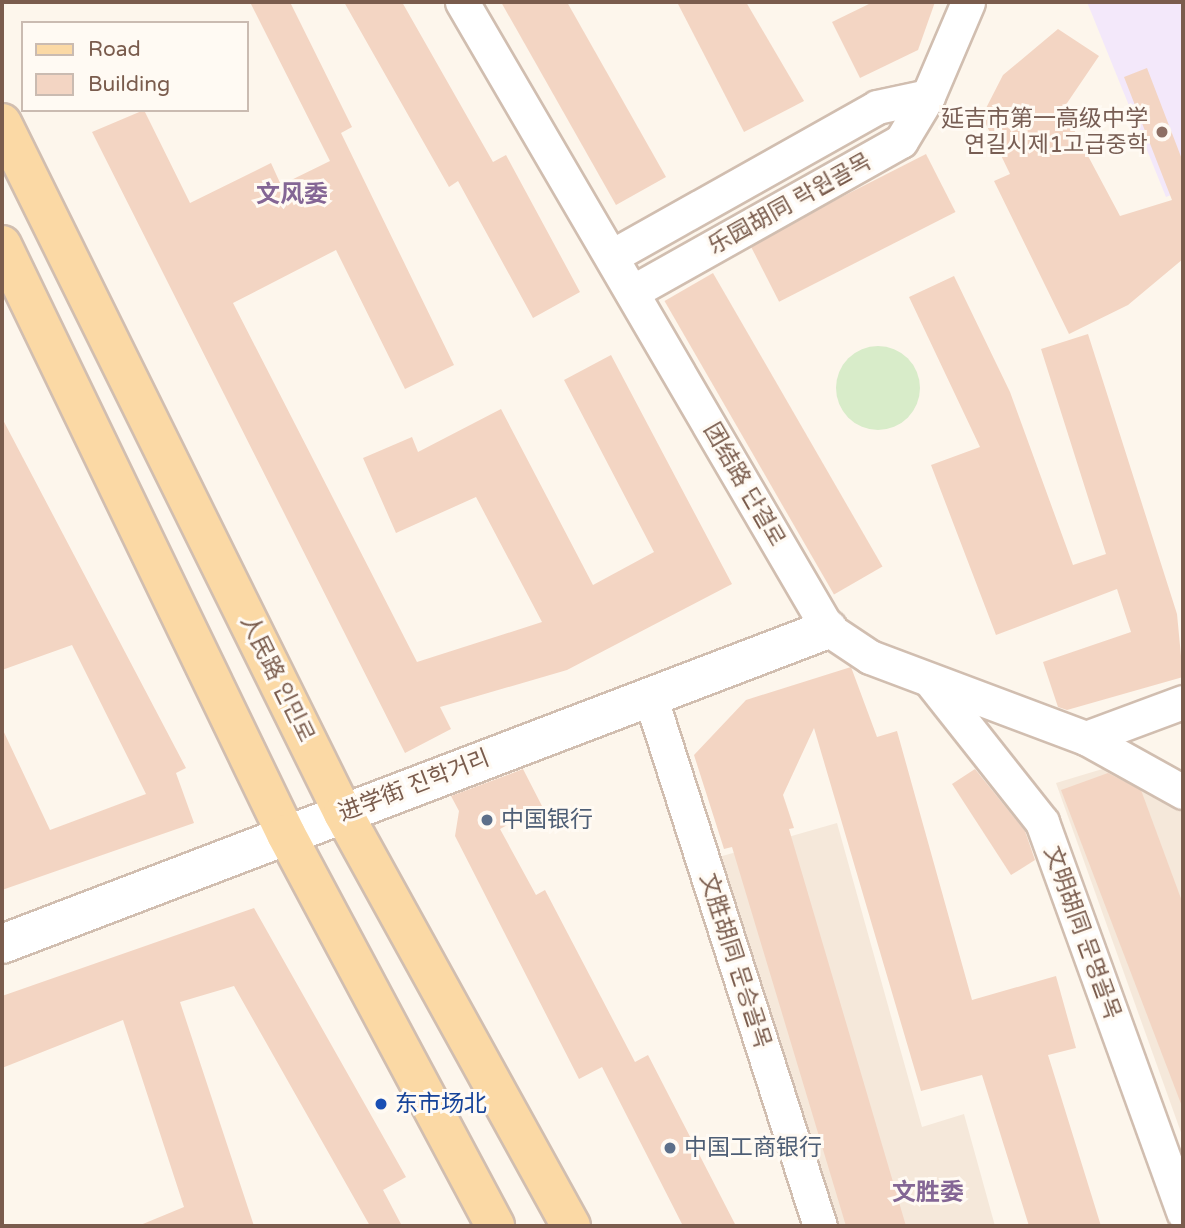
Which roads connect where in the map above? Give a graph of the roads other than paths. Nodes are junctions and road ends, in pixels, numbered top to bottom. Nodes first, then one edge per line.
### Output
1 (462, 2) edge
2 (968, 2) edge
3 (928, 96) junction
4 (2, 123) edge
5 (2, 245) edge
6 (612, 256) junction
7 (632, 292) junction
8 (828, 629) junction
9 (930, 681) junction
10 (650, 696) junction
11 (1183, 702) edge
12 (1086, 738) junction
13 (1183, 792) edge
14 (343, 813) junction
15 (286, 834) junction
16 (2, 944) edge
17 (1183, 1212) edge
18 (495, 1226) edge
19 (571, 1226) edge
20 (820, 1226) edge

1 - 6 street, 团结路 단결로
2 - 3 street, 乐园胡同 락원골목
3 - 6 street, 乐园胡同 락원골목
3 - 7 street, 乐园胡同 락원골목
4 - 14 main road, 人民路 인민로
5 - 15 main road
6 - 7 street, 团结路 단결로
7 - 8 street, 团结路 단결로
8 - 9 street, 团结路 단결로
8 - 10 street, 进学街 진학거리
9 - 12 street, 团结路 단결로
9 - 17 street, 文明胡同 문명골목
10 - 14 street, 进学街 진학거리
10 - 20 street, 文胜胡同 문승골목
11 - 12 street
12 - 13 street, 团结路 단결로
14 - 15 street, 进学街 진학거리
14 - 19 main road, 人民路 인민로
15 - 16 street, 进学街 진학거리
15 - 18 main road

